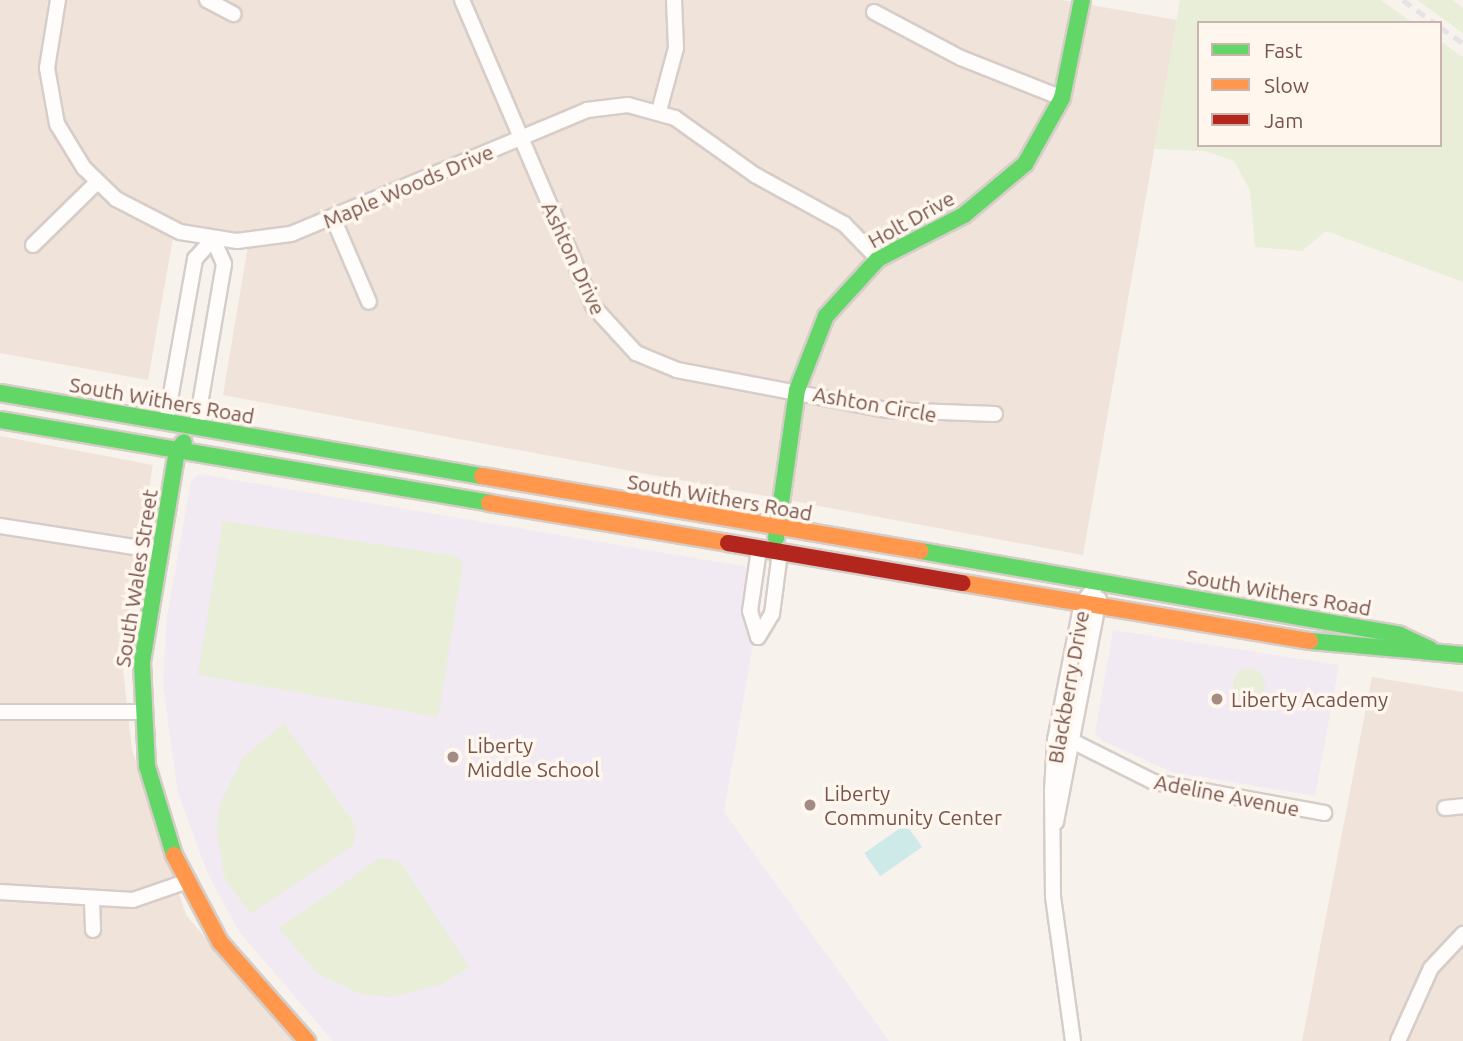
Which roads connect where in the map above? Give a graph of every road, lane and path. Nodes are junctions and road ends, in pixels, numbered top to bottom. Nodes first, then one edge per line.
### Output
1 (58, 0) edge
2 (207, 0) edge
3 (462, 0) edge
4 (674, 0) edge
5 (1082, 0) edge
6 (873, 12) dead end
7 (233, 14) dead end
8 (1062, 98) junction
9 (659, 111) junction
10 (521, 138) junction
11 (97, 182) junction
12 (333, 218) junction
13 (213, 239) junction
14 (33, 245) dead end
15 (878, 259) junction
16 (369, 302) dead end
17 (797, 390) junction
18 (0, 393) edge
19 (995, 414) dead end
20 (0, 420) edge
21 (166, 422) junction
22 (196, 427) junction
23 (177, 451) junction
24 (0, 526) edge
25 (774, 528) junction
26 (759, 549) junction
27 (159, 551) junction
28 (780, 552) junction
29 (1097, 587) junction
30 (1082, 603) junction
31 (1101, 607) junction
32 (1431, 649) junction
33 (1463, 655) edge
34 (0, 712) edge
35 (142, 712) junction
36 (1055, 740) junction
37 (1076, 743) junction
38 (1463, 806) edge
39 (1445, 808) dead end
40 (1324, 813) dead end
41 (1054, 830) junction
42 (185, 882) junction
43 (0, 892) edge
44 (92, 900) junction
45 (93, 930) dead end
46 (1463, 934) edge
47 (307, 1041) edge
48 (1073, 1041) edge
49 (1398, 1041) edge

1 - 11 street, Maple Woods Drive
2 - 7 street
3 - 10 street, Ashton Drive
4 - 9 street
5 - 8 main road, Holt Drive
6 - 8 street
8 - 15 main road, Holt Drive
9 - 10 street, Maple Woods Drive
9 - 15 street, Maple Woods Drive
10 - 12 street, Maple Woods Drive
10 - 17 street, Ashton Drive
11 - 13 street, Maple Woods Drive
11 - 14 street
12 - 13 street, Maple Woods Drive
12 - 16 street
13 - 21 street
13 - 22 street
15 - 17 main road, Holt Drive
17 - 19 street, Ashton Circle
17 - 25 main road, Holt Drive
18 - 21 main road, South Withers Road
20 - 23 main road, South Withers Road
21 - 22 main road, South Withers Road
21 - 23 main road
22 - 23 main road, South Wales Street
22 - 25 main road, South Withers Road
23 - 26 main road, South Withers Road
23 - 27 main road, South Wales Street
24 - 27 street
25 - 26 main road, Holt Drive
25 - 28 main road, Holt Drive
25 - 29 main road, South Withers Road
26 - 28 main road, South Withers Road
26 - 28 street, Holt Drive
27 - 35 main road, South Wales Street
28 - 30 main road, South Withers Road
29 - 30 street, Blackberry Drive
29 - 31 street, Blackberry Drive
29 - 32 main road, South Withers Road
30 - 31 main road, South Withers Road
30 - 36 street, Blackberry Drive
31 - 32 main road, South Withers Road
31 - 37 street, Blackberry Drive
32 - 33 main road, South Withers Road
34 - 35 street
35 - 42 main road, South Wales Street
36 - 37 street, Adeline Avenue
36 - 41 street, Blackberry Drive
37 - 40 street, Adeline Avenue
37 - 41 street, Blackberry Drive
38 - 39 street
41 - 48 street, Blackberry Drive
42 - 44 street
42 - 47 main road, South Wales Street
43 - 44 street
44 - 45 street
46 - 49 street

